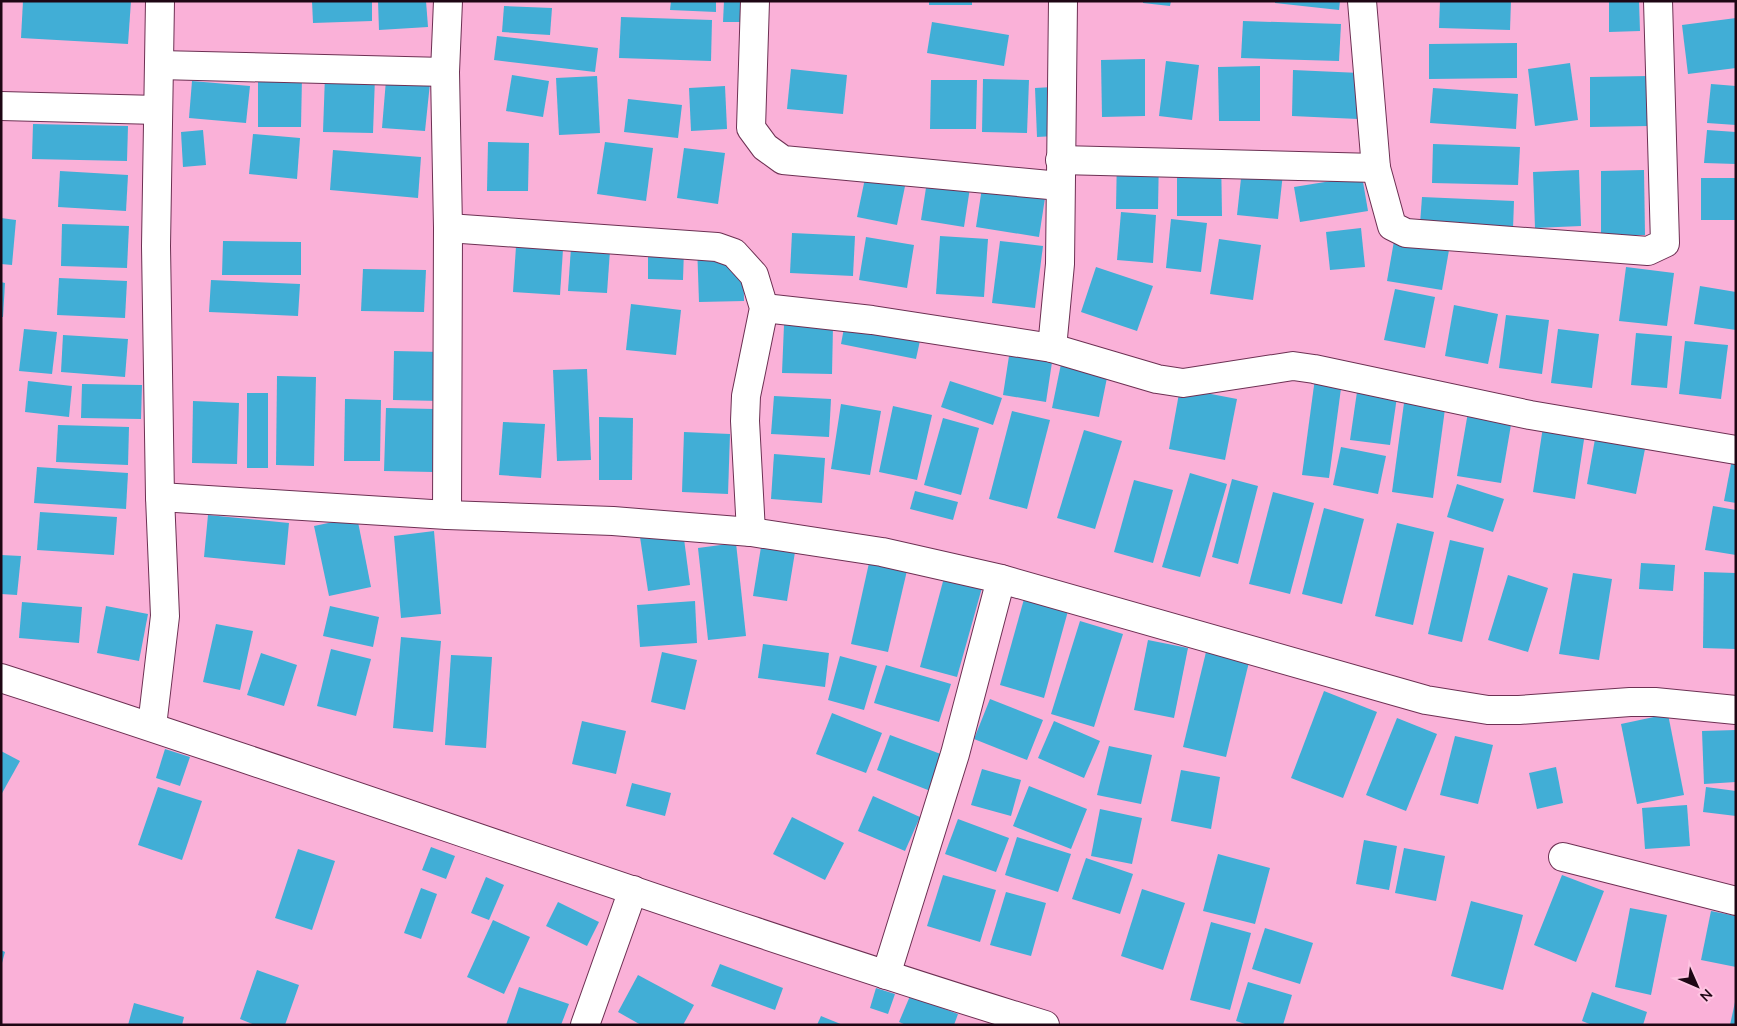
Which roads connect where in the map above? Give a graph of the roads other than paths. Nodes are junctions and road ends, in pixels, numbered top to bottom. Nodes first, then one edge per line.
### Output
1 (160, 1) edge
2 (448, 1) edge
3 (755, 1) edge
4 (1063, 1) edge
5 (1362, 1) edge
6 (1658, 1) edge
7 (159, 65) junction
8 (445, 72) junction
9 (1, 106) edge
10 (158, 110) junction
11 (1376, 168) junction
12 (1060, 173) junction
13 (448, 228) junction
14 (764, 308) junction
15 (1052, 348) junction
16 (1736, 450) edge
17 (160, 497) junction
18 (446, 515) junction
19 (751, 532) junction
20 (1001, 580) junction
21 (1, 678) edge
22 (1736, 710) edge
23 (152, 726) junction
24 (1563, 857) dead end
25 (633, 890) junction
26 (1736, 901) edge
27 (886, 975) junction
28 (985, 1016) edge
29 (584, 1025) edge
30 (1045, 1025) edge

1 - 7 street
2 - 8 street
3 - 12 street
4 - 12 street
5 - 11 street
6 - 11 street
7 - 8 street
7 - 10 street
8 - 13 street
9 - 10 street
10 - 17 street
11 - 12 street
12 - 15 street
13 - 14 street
13 - 18 street
14 - 15 street
14 - 19 street
15 - 16 street
17 - 18 street
17 - 23 street
18 - 19 street
19 - 20 street
20 - 22 street
20 - 27 street
21 - 23 street
23 - 25 street
24 - 26 street
25 - 27 street
25 - 29 street
27 - 28 street
28 - 30 street

